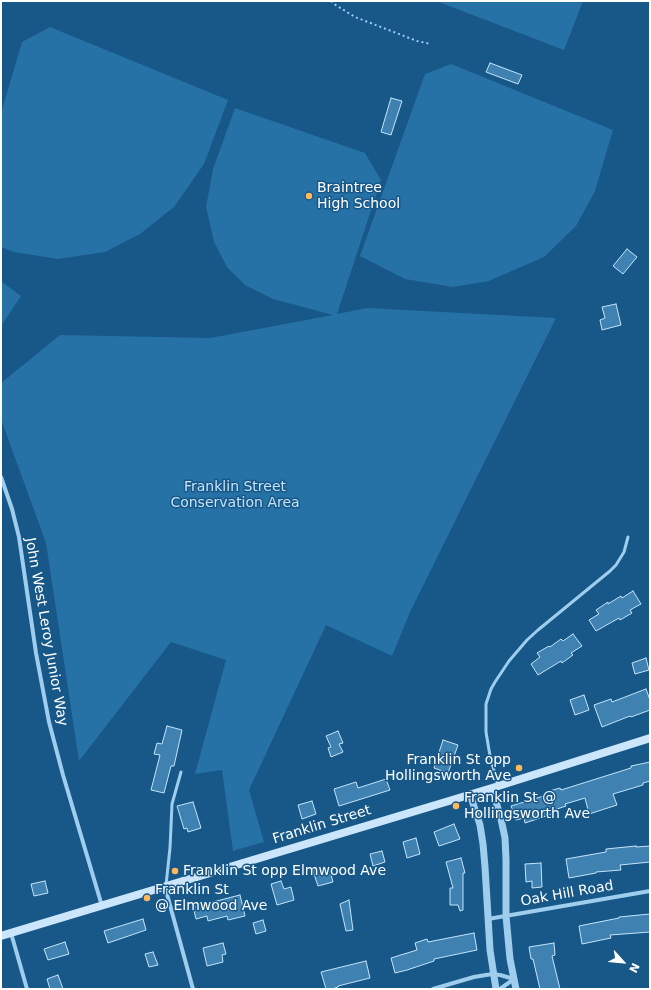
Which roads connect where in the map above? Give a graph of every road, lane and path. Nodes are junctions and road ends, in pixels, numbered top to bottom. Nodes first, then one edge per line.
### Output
1 (331, 1) edge
2 (431, 44) dead end
3 (1, 477) edge
4 (628, 537) dead end
5 (650, 738) edge
6 (181, 772) dead end
7 (495, 786) junction
8 (470, 794) junction
9 (165, 887) junction
10 (650, 891) edge
11 (102, 906) junction
12 (506, 916) junction
13 (488, 918) junction
14 (11, 933) junction
15 (1, 936) edge
16 (493, 974) junction
17 (514, 979) junction
18 (26, 989) edge
19 (192, 989) edge
20 (433, 989) edge
21 (496, 989) edge
22 (500, 989) edge
23 (516, 989) edge

1 - 2 path
3 - 11 street, John West Leroy Junior Way
4 - 7 lane
5 - 7 main road, Franklin Street
6 - 9 lane
7 - 8 main road, Franklin Street
7 - 12 street
8 - 9 main road, Franklin Street
8 - 13 street
9 - 11 main road, Franklin Street
9 - 19 street
10 - 12 street, Oak Hill Road
11 - 14 main road, Franklin Street
12 - 13 street, Oak Hill Road
12 - 17 street
13 - 16 street
14 - 15 main road, Franklin Street
14 - 18 street
16 - 17 street
16 - 20 street
16 - 21 street
17 - 22 street
17 - 23 street

